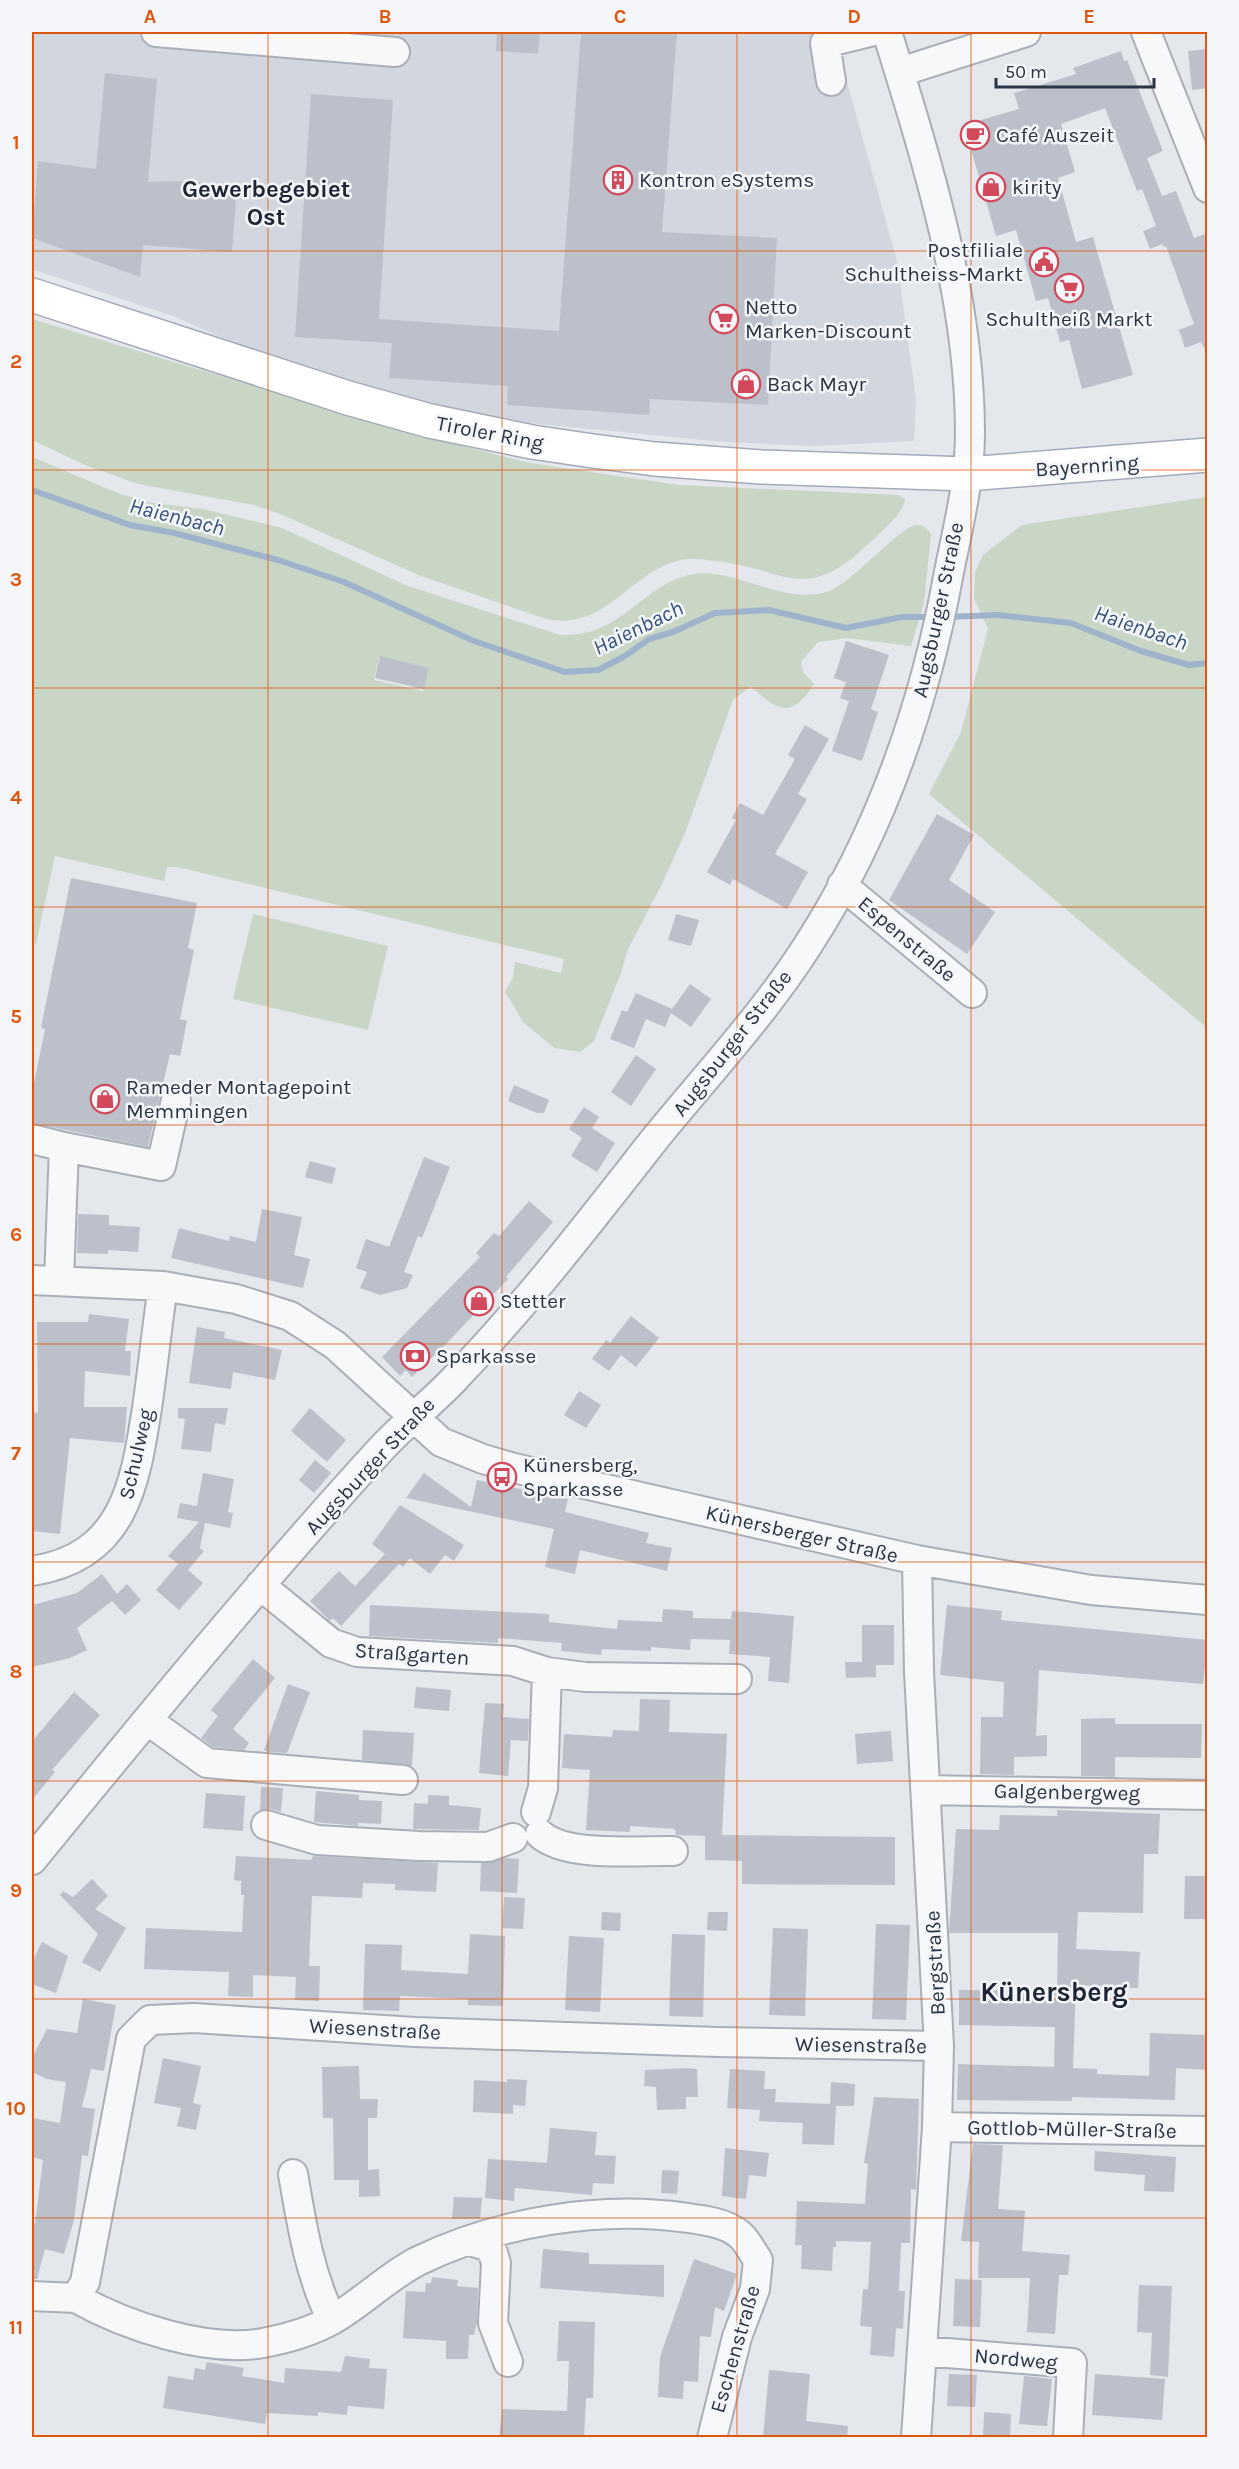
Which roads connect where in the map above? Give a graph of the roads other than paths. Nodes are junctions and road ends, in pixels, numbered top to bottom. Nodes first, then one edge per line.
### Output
1 (156, 32) edge
2 (870, 32) edge
3 (887, 32) edge
4 (1026, 32) edge
5 (1146, 32) edge
6 (395, 52) dead end
7 (900, 72) junction
8 (831, 81) dead end
9 (1208, 188) edge
10 (32, 295) edge
11 (1208, 455) edge
12 (967, 474) junction
13 (842, 885) junction
14 (972, 993) dead end
15 (176, 1100) dead end
16 (32, 1139) edge
17 (64, 1147) junction
18 (32, 1280) edge
19 (60, 1281) junction
20 (164, 1286) junction
21 (412, 1416) junction
22 (917, 1560) junction
23 (32, 1571) edge
24 (260, 1584) junction
25 (1208, 1600) edge
26 (547, 1672) junction
27 (737, 1679) dead end
28 (147, 1720) junction
29 (403, 1780) dead end
30 (926, 1790) junction
31 (1208, 1795) edge
32 (266, 1825) dead end
33 (530, 1828) junction
34 (673, 1851) dead end
35 (32, 1860) edge
36 (939, 2046) junction
37 (937, 2127) junction
38 (1208, 2131) edge
39 (293, 2174) dead end
40 (470, 2241) junction
41 (32, 2296) edge
42 (76, 2298) junction
43 (332, 2320) junction
44 (922, 2351) junction
45 (508, 2362) dead end
46 (712, 2438) edge
47 (916, 2438) edge
48 (1068, 2438) edge

1 - 6 street
2 - 8 street
3 - 7 street, Augsburger Straße
4 - 7 street
5 - 9 street
7 - 12 street, Augsburger Straße
10 - 12 main road, Tiroler Ring
11 - 12 main road, Bayernring
12 - 13 street, Augsburger Straße
13 - 14 street, Espenstraße
13 - 21 street, Augsburger Straße
15 - 17 street
16 - 17 street
17 - 19 street
18 - 19 street, Künersberger Straße
19 - 20 street, Künersberger Straße
20 - 21 street, Künersberger Straße
20 - 23 street, Schulweg
21 - 22 street, Künersberger Straße
21 - 24 street, Augsburger Straße
22 - 25 street, Künersberger Straße
22 - 30 street, Bergstraße
24 - 26 street, Straßgarten
24 - 28 street, Augsburger Straße
26 - 27 street, Straßgarten
26 - 33 street
28 - 29 street
28 - 35 street, Augsburger Straße
30 - 31 street, Galgenbergweg
30 - 36 street, Bergstraße
32 - 33 street
33 - 34 street
36 - 37 street, Bergstraße
36 - 42 street, Wiesenstraße
37 - 38 street, Gottlob-Müller-Straße
37 - 44 street, Bergstraße
39 - 43 street
40 - 43 street, Eschenstraße
40 - 45 street
40 - 46 street, Eschenstraße
41 - 42 street
42 - 43 street, Eschenstraße
44 - 47 street, Bergstraße
44 - 48 street, Nordweg

